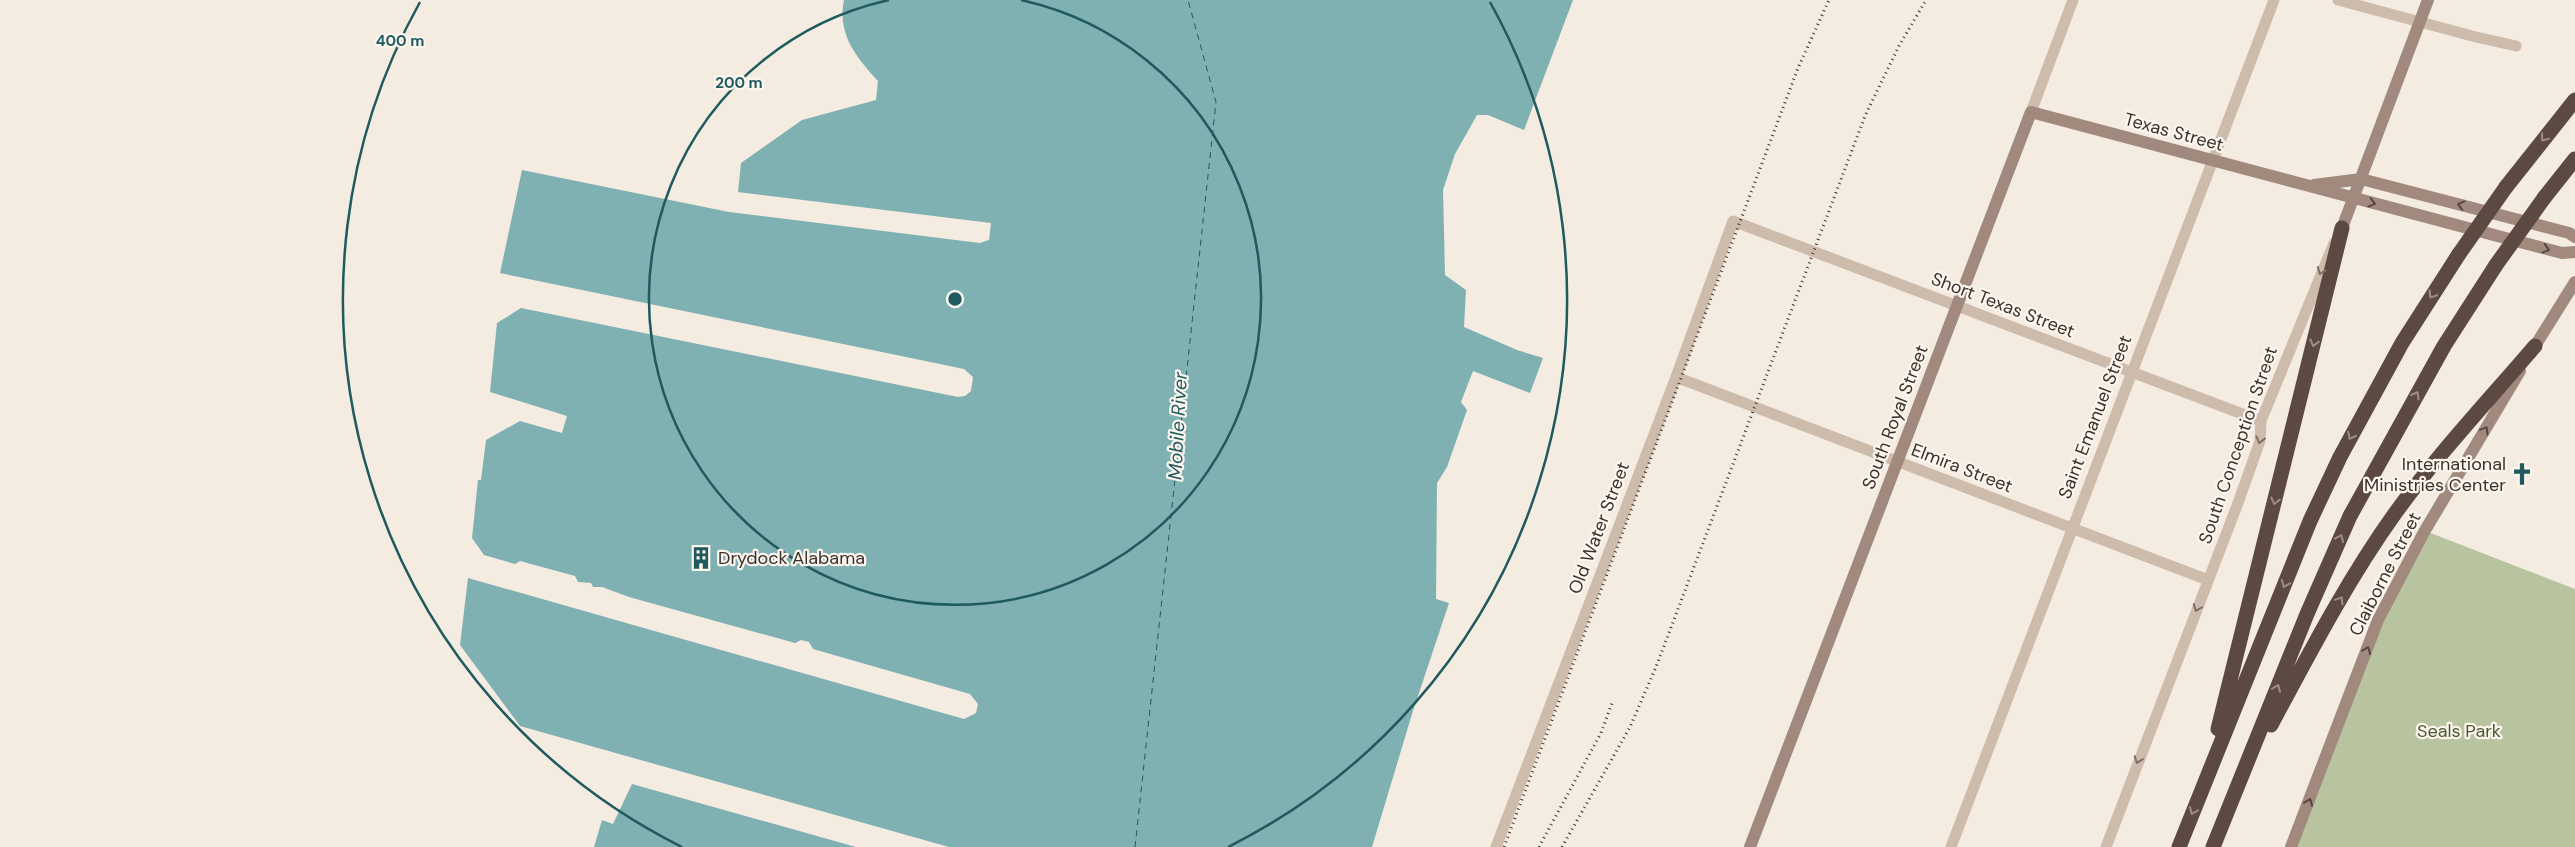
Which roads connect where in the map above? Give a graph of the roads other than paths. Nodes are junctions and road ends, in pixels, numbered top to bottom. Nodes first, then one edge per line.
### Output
1 (2073, 0) edge
2 (2274, 0) edge
3 (2338, 0) edge
4 (2428, 0) edge
5 (2420, 21) junction
6 (2516, 46) dead end
7 (2575, 100) edge
8 (2031, 112) junction
9 (2575, 159) edge
10 (2212, 160) junction
11 (2361, 179) junction
12 (2308, 186) junction
13 (2354, 198) junction
14 (1733, 221) joint
15 (2342, 228) junction
16 (2575, 237) edge
17 (2575, 252) edge
18 (2575, 282) edge
19 (1956, 305) junction
20 (2535, 346) junction
21 (2131, 372) junction
22 (1676, 377) junction
23 (2261, 421) junction
24 (1898, 462) junction
25 (2071, 528) junction
26 (2208, 580) junction
27 (2208, 774) junction
28 (2233, 796) junction
29 (1496, 847) edge
30 (1750, 847) edge
31 (1951, 847) edge
32 (2106, 847) edge
33 (2179, 847) edge
34 (2214, 847) edge
35 (2291, 847) edge

1 - 8 street, South Royal Street
2 - 10 street, Saint Emanuel Street
3 - 5 street
4 - 5 street, South Conception Street
5 - 6 street
5 - 11 street, South Conception Street
7 -> 27 highway, bridge
8 - 10 street, Texas Street
8 - 19 street, South Royal Street
28 -> 9 highway, bridge
10 - 12 street, Texas Street
10 - 21 street, Saint Emanuel Street
11 - 12 street, Texas Street
11 - 13 street, South Conception Street
16 -> 11 street, Texas Street
12 - 13 street, Texas Street
13 - 15 street, South Conception Street
13 -> 17 street, Texas Street
14 - 19 street, Short Texas Street
14 - 22 street, Old Water Street
15 -> 23 street, South Conception Street
15 -> 27 highway
18 - 20 street, Claiborne Street
19 - 21 street, Short Texas Street
19 - 24 street, South Royal Street
28 -> 20 highway
35 -> 20 street, Claiborne Street
21 - 23 street, Short Texas Street
21 - 25 street, Saint Emanuel Street
22 - 24 street, Elmira Street
22 - 29 street, Old Water Street
23 -> 26 street, South Conception Street
24 - 25 street, Elmira Street
24 - 30 street, South Royal Street
25 - 26 street, Elmira Street
25 - 31 street, Saint Emanuel Street
26 -> 32 street, South Conception Street
27 -> 33 highway
28 - 34 highway

